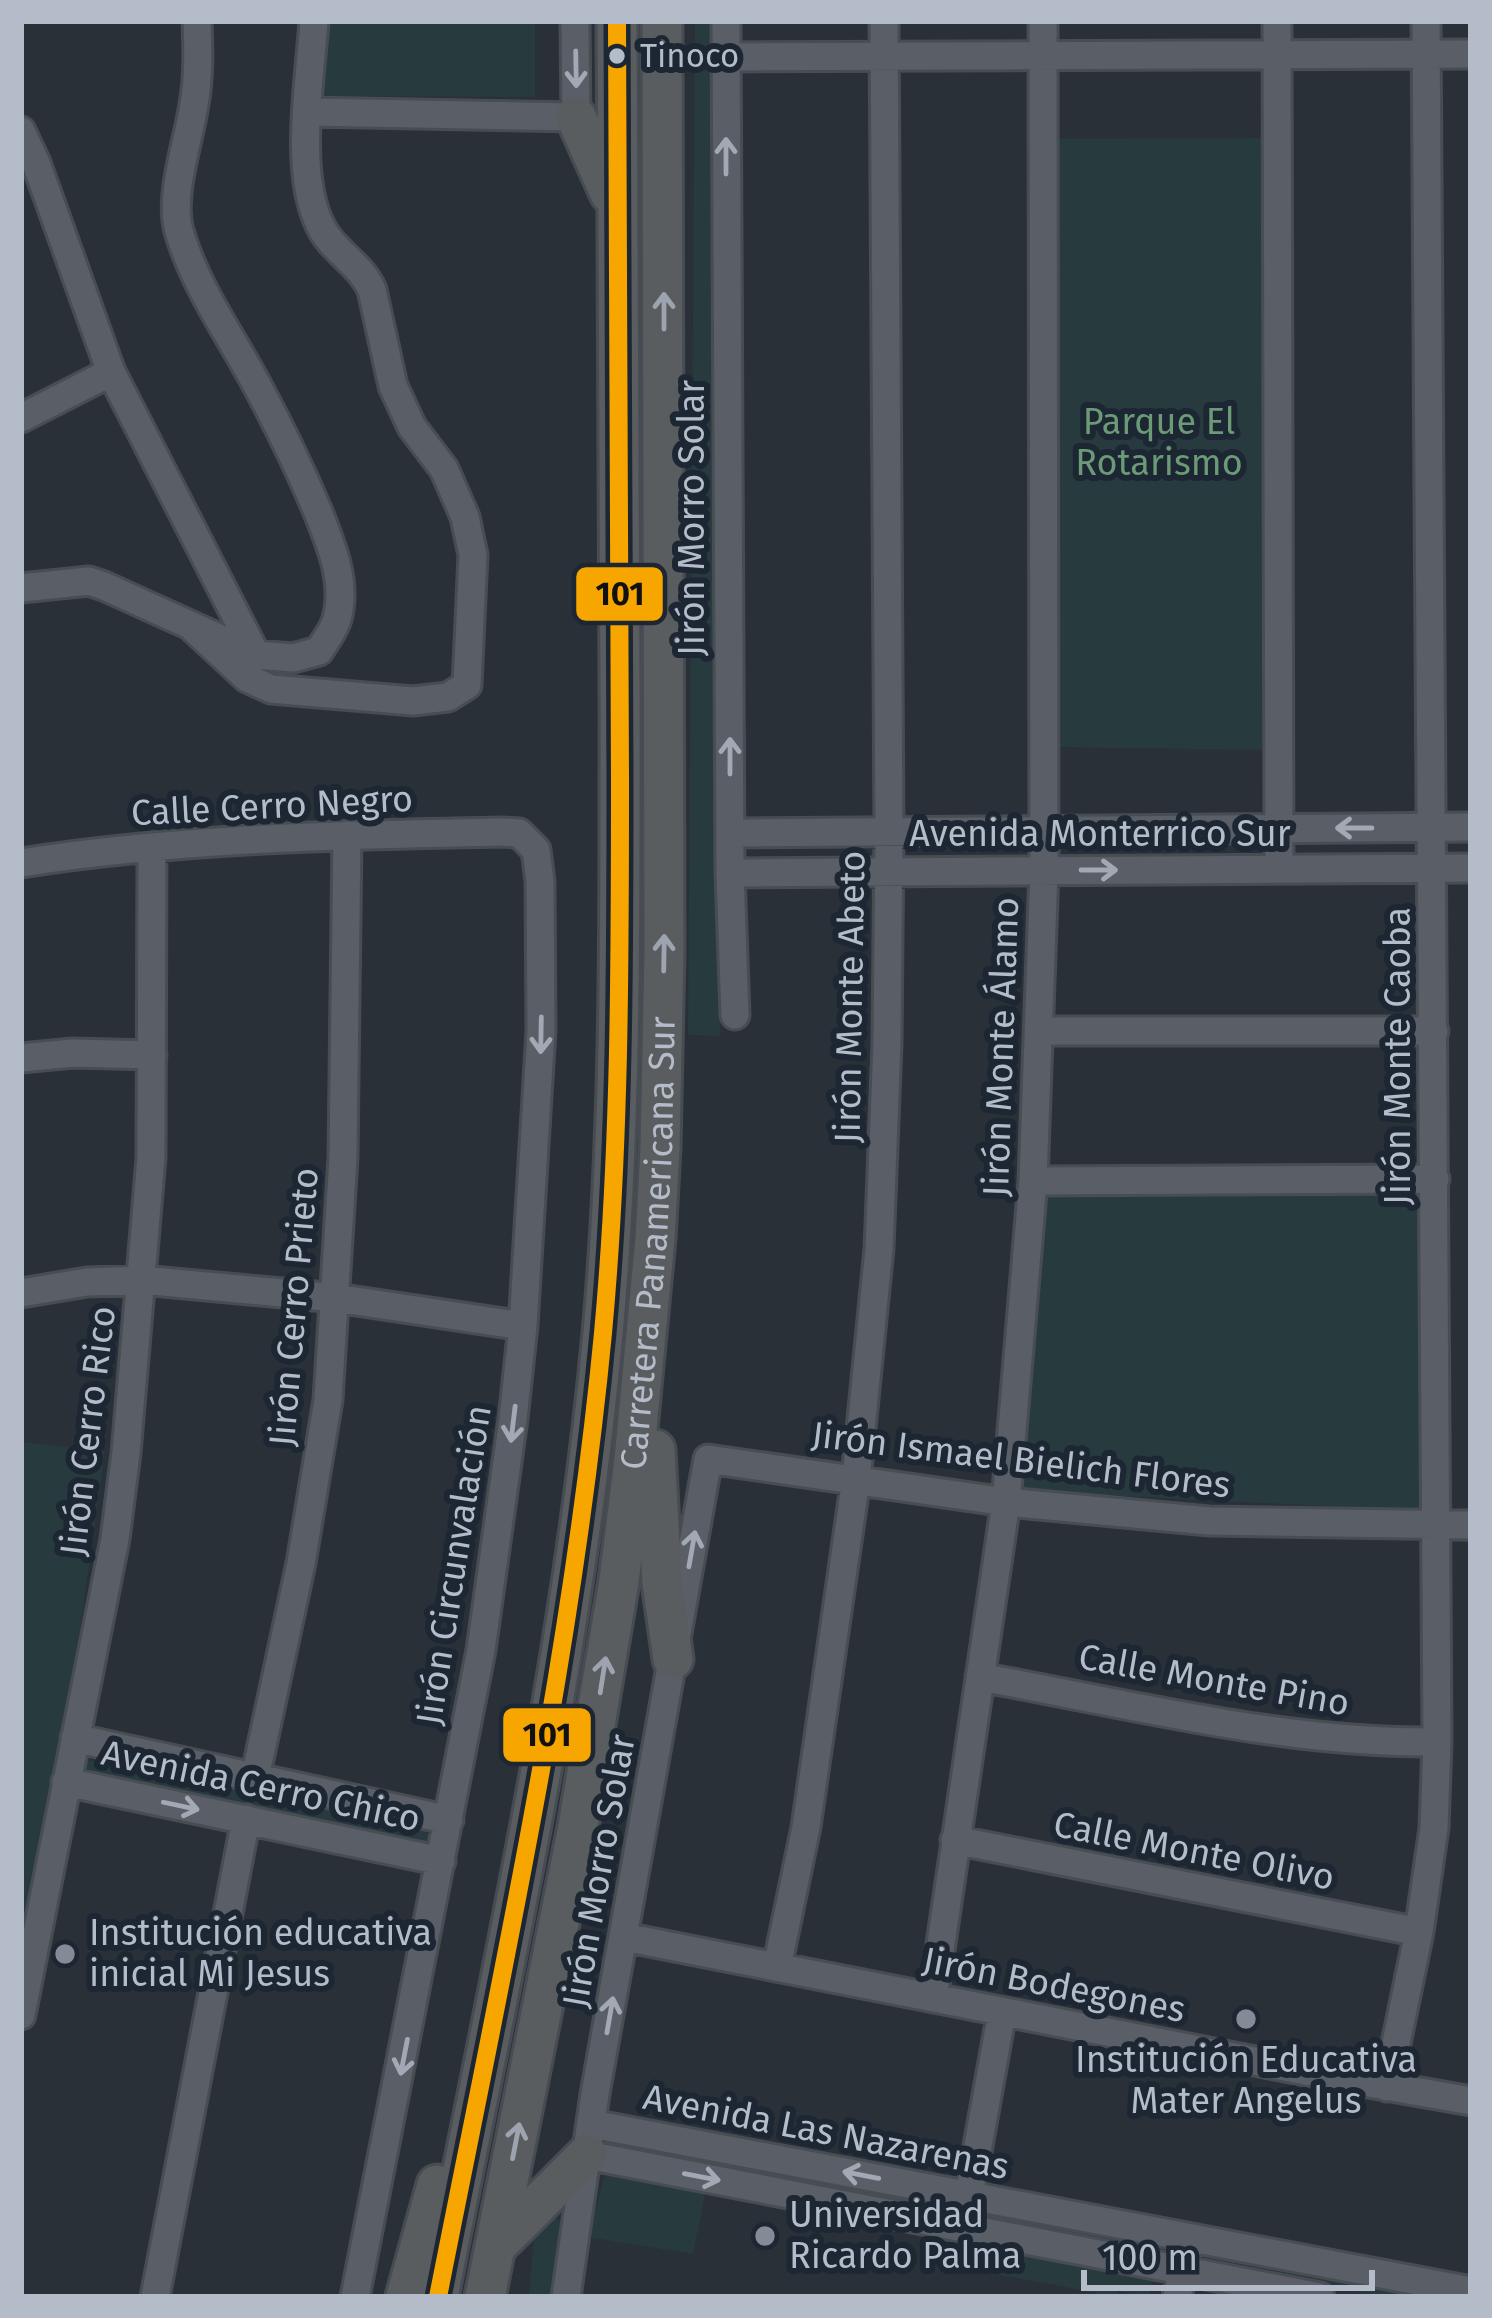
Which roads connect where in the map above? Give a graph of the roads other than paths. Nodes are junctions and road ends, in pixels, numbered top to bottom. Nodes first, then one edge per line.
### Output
1 (197, 21) edge
2 (314, 21) edge
3 (575, 21) edge
4 (616, 21) edge
5 (662, 21) edge
6 (726, 21) edge
7 (884, 21) edge
8 (1042, 21) edge
9 (1277, 21) edge
10 (1426, 21) edge
11 (1471, 54) edge
12 (1277, 55) junction
13 (1426, 55) junction
14 (1044, 56) junction
15 (726, 57) junction
16 (884, 57) junction
17 (308, 112) junction
18 (576, 116) junction
19 (21, 130) edge
20 (617, 209) junction
21 (111, 372) junction
22 (21, 418) edge
23 (21, 588) edge
24 (192, 627) junction
25 (256, 655) junction
26 (1471, 827) edge
27 (1432, 828) junction
28 (1279, 829) junction
29 (1044, 831) junction
30 (889, 832) junction
31 (730, 833) junction
32 (347, 835) junction
33 (526, 838) joint
34 (152, 848) junction
35 (21, 863) edge
36 (1432, 868) junction
37 (1471, 868) edge
38 (1279, 869) junction
39 (1044, 870) junction
40 (888, 872) junction
41 (730, 873) junction
42 (735, 1015) dead end
43 (1040, 1031) junction
44 (1434, 1031) junction
45 (152, 1055) junction
46 (21, 1058) edge
47 (1435, 1179) junction
48 (1033, 1181) junction
49 (142, 1280) junction
50 (21, 1293) edge
51 (336, 1298) junction
52 (524, 1326) junction
53 (647, 1333) junction
54 (708, 1459) joint
55 (856, 1478) junction
56 (1006, 1502) junction
57 (1471, 1525) edge
58 (1434, 1526) junction
59 (673, 1659) junction
60 (980, 1677) junction
61 (75, 1738) junction
62 (1437, 1742) junction
63 (255, 1778) junction
64 (66, 1782) junction
65 (246, 1819) junction
66 (449, 1820) junction
67 (956, 1840) junction
68 (441, 1861) junction
69 (1419, 1932) junction
70 (624, 1936) junction
71 (777, 1967) junction
72 (496, 1997) junction
73 (933, 1999) junction
74 (1002, 2012) junction
75 (21, 2015) edge
76 (1387, 2087) junction
77 (1471, 2102) edge
78 (590, 2139) junction
79 (969, 2196) junction
80 (1190, 2237) junction
81 (495, 2247) junction
82 (1180, 2284) edge
83 (1471, 2291) edge
84 (487, 2294) edge
85 (155, 2297) edge
86 (356, 2297) edge
87 (406, 2297) edge
88 (438, 2297) edge
89 (566, 2297) edge
90 (1319, 2297) edge

1 - 25 street
2 - 17 street
3 -> 18 street
4 - 20 highway, Carretera Panamericana Sur
53 -> 5 highway, Carretera Panamericana Sur
6 - 15 street, Jirón Morro Solar
7 - 16 street, Jirón Monte Abeto
8 - 14 street, Jirón Monte Álamo
9 - 12 street
10 - 13 street, Jirón Monte Caoba
11 - 13 street
12 - 13 street
12 - 14 street
12 - 28 street
13 - 27 street, Jirón Monte Caoba
14 - 16 street
14 - 29 street, Jirón Monte Álamo
15 - 16 street
31 -> 15 street, Jirón Morro Solar
16 - 30 street, Jirón Monte Abeto
17 - 18 street
17 - 24 street
18 - 20 highway
19 - 21 street
20 - 72 highway, Carretera Panamericana Sur
21 - 22 street
21 - 25 street
23 - 24 street
24 - 25 street
26 - 27 street, Avenida Monterrico Sur
27 -> 28 street, Avenida Monterrico Sur
27 - 36 street, Jirón Monte Caoba
28 - 29 street, Avenida Monterrico Sur
28 - 38 street
29 - 30 street, Avenida Monterrico Sur
29 - 39 street, Jirón Monte Álamo
30 - 31 street, Avenida Monterrico Sur
30 - 40 street, Jirón Monte Abeto
31 - 41 street, Jirón Morro Solar
32 - 33 street, Calle Cerro Negro
32 - 34 street, Calle Cerro Negro
32 - 51 street, Jirón Cerro Prieto
33 -> 52 street, Jirón Circunvalación
34 - 35 street, Calle Cerro Negro
34 - 45 street, Jirón Cerro Rico
36 - 37 street, Avenida Monterrico Sur
36 - 38 street, Avenida Monterrico Sur
36 - 44 street, Jirón Monte Caoba
39 -> 38 street, Avenida Monterrico Sur
39 - 40 street, Avenida Monterrico Sur
39 - 43 street, Jirón Monte Álamo
40 - 41 street, Avenida Monterrico Sur
40 - 55 street, Jirón Monte Abeto
41 - 42 street, Jirón Morro Solar
43 - 44 street
43 - 48 street, Jirón Monte Álamo
44 - 47 street, Jirón Monte Caoba
45 - 46 street
45 - 49 street, Jirón Cerro Rico
47 - 48 street
47 - 58 street, Jirón Monte Caoba
48 - 56 street, Jirón Monte Álamo
49 - 50 street
49 - 51 street
49 - 61 street, Jirón Cerro Rico
51 - 52 street
51 - 63 street, Jirón Cerro Prieto
52 -> 66 street, Jirón Circunvalación
53 - 59 highway
81 -> 53 highway, Carretera Panamericana Sur
54 - 55 street, Jirón Ismael Bielich Flores
59 -> 54 street, Jirón Morro Solar
55 - 56 street, Jirón Ismael Bielich Flores
55 - 71 street, Jirón Monte Abeto
56 - 58 street, Jirón Ismael Bielich Flores
56 - 60 street, Jirón Monte Álamo
57 - 58 street, Jirón Ismael Bielich Flores
58 - 62 street, Jirón Monte Caoba
59 - 70 street, Jirón Morro Solar
60 - 62 street, Calle Monte Pino
60 - 67 street, Jirón Monte Álamo
61 - 63 street, Avenida Cerro Chico
61 - 64 street, Jirón Cerro Rico
62 - 69 street, Jirón Monte Caoba
63 - 66 street, Avenida Cerro Chico
64 -> 65 street, Avenida Cerro Chico
64 - 75 street, Jirón Cerro Rico
65 - 68 street, Avenida Cerro Chico
65 - 85 street
66 - 68 street, Jirón Circunvalación
67 - 69 street, Calle Monte Olivo
67 - 73 street, Jirón Monte Álamo
68 -> 86 street, Jirón Circunvalación
69 - 76 street, Jirón Monte Caoba
70 - 71 street, Jirón Bodegones
78 -> 70 street, Jirón Morro Solar
71 - 73 street, Jirón Bodegones
72 - 87 highway
72 - 88 highway, Carretera Panamericana Sur
73 - 74 street, Jirón Bodegones
74 - 76 street, Jirón Bodegones
74 - 79 street
76 - 77 street, Jirón Bodegones
79 -> 78 street, Avenida Las Nazarenas
78 - 81 highway
78 -> 82 street, Avenida Las Nazarenas
78 - 89 street, Jirón Morro Solar
79 - 80 street, Avenida Las Nazarenas
80 - 82 street
80 - 83 street, Avenida Las Nazarenas
81 - 84 highway, Carretera Panamericana Sur
82 - 90 street, Avenida Las Nazarenas

